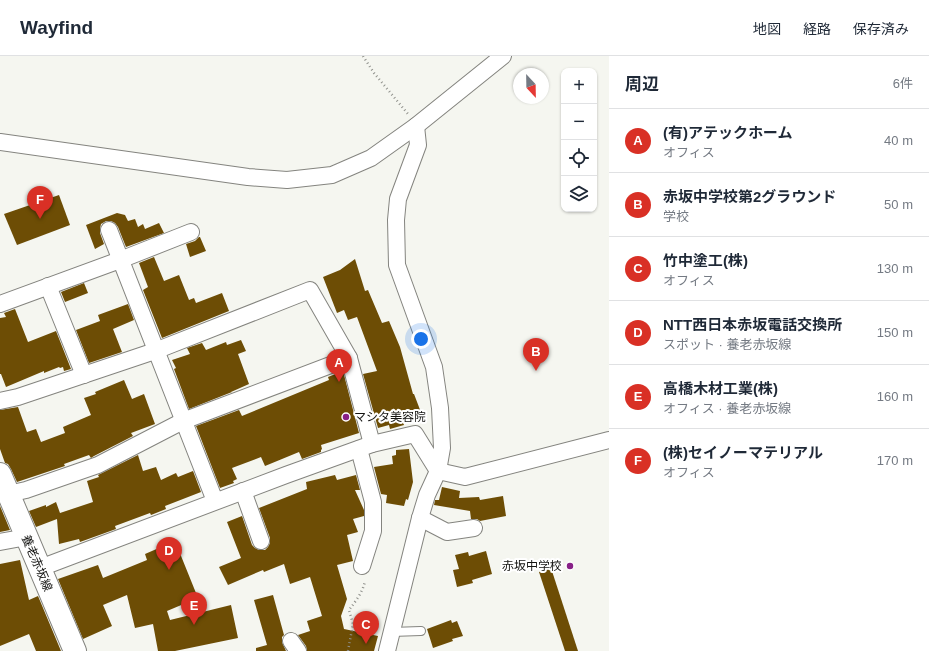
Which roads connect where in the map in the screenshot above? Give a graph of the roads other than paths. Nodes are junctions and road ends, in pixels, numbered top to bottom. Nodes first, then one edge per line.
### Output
1 (503, 56) edge
2 (417, 126) junction
3 (0, 142) edge
4 (109, 230) dead end
5 (191, 232) dead end
6 (120, 260) junction
7 (48, 286) junction
8 (0, 304) edge
9 (155, 351) junction
10 (349, 358) junction
11 (84, 375) junction
12 (0, 401) edge
13 (183, 421) junction
14 (609, 440) edge
15 (366, 446) junction
16 (438, 471) junction
17 (0, 474) edge
18 (243, 491) junction
19 (4, 495) edge
20 (215, 501) junction
21 (420, 518) junction
22 (474, 528) dead end
23 (27, 537) junction
24 (261, 541) dead end
25 (0, 542) edge
26 (362, 566) road end
27 (40, 568) junction
28 (421, 631) dead end
29 (391, 632) junction
30 (75, 651) edge
31 (387, 651) edge

1 - 2 street
2 - 3 street
2 - 16 street
4 - 6 street
5 - 6 street
6 - 7 street
6 - 9 street
7 - 8 street
7 - 11 street
9 - 10 street
9 - 11 street
9 - 13 street
10 - 13 street
10 - 15 street
11 - 12 street
13 - 19 street
13 - 20 street
14 - 16 street
15 - 16 street
15 - 18 street
15 - 26 street
16 - 21 street
17 - 19 main road, 養老赤坂線
18 - 20 street
18 - 24 street
19 - 23 main road, 養老赤坂線
20 - 27 street
21 - 22 street
21 - 29 street
23 - 25 street
23 - 27 main road, 養老赤坂線
27 - 30 main road, 養老赤坂線
28 - 29 lane
29 - 31 street

